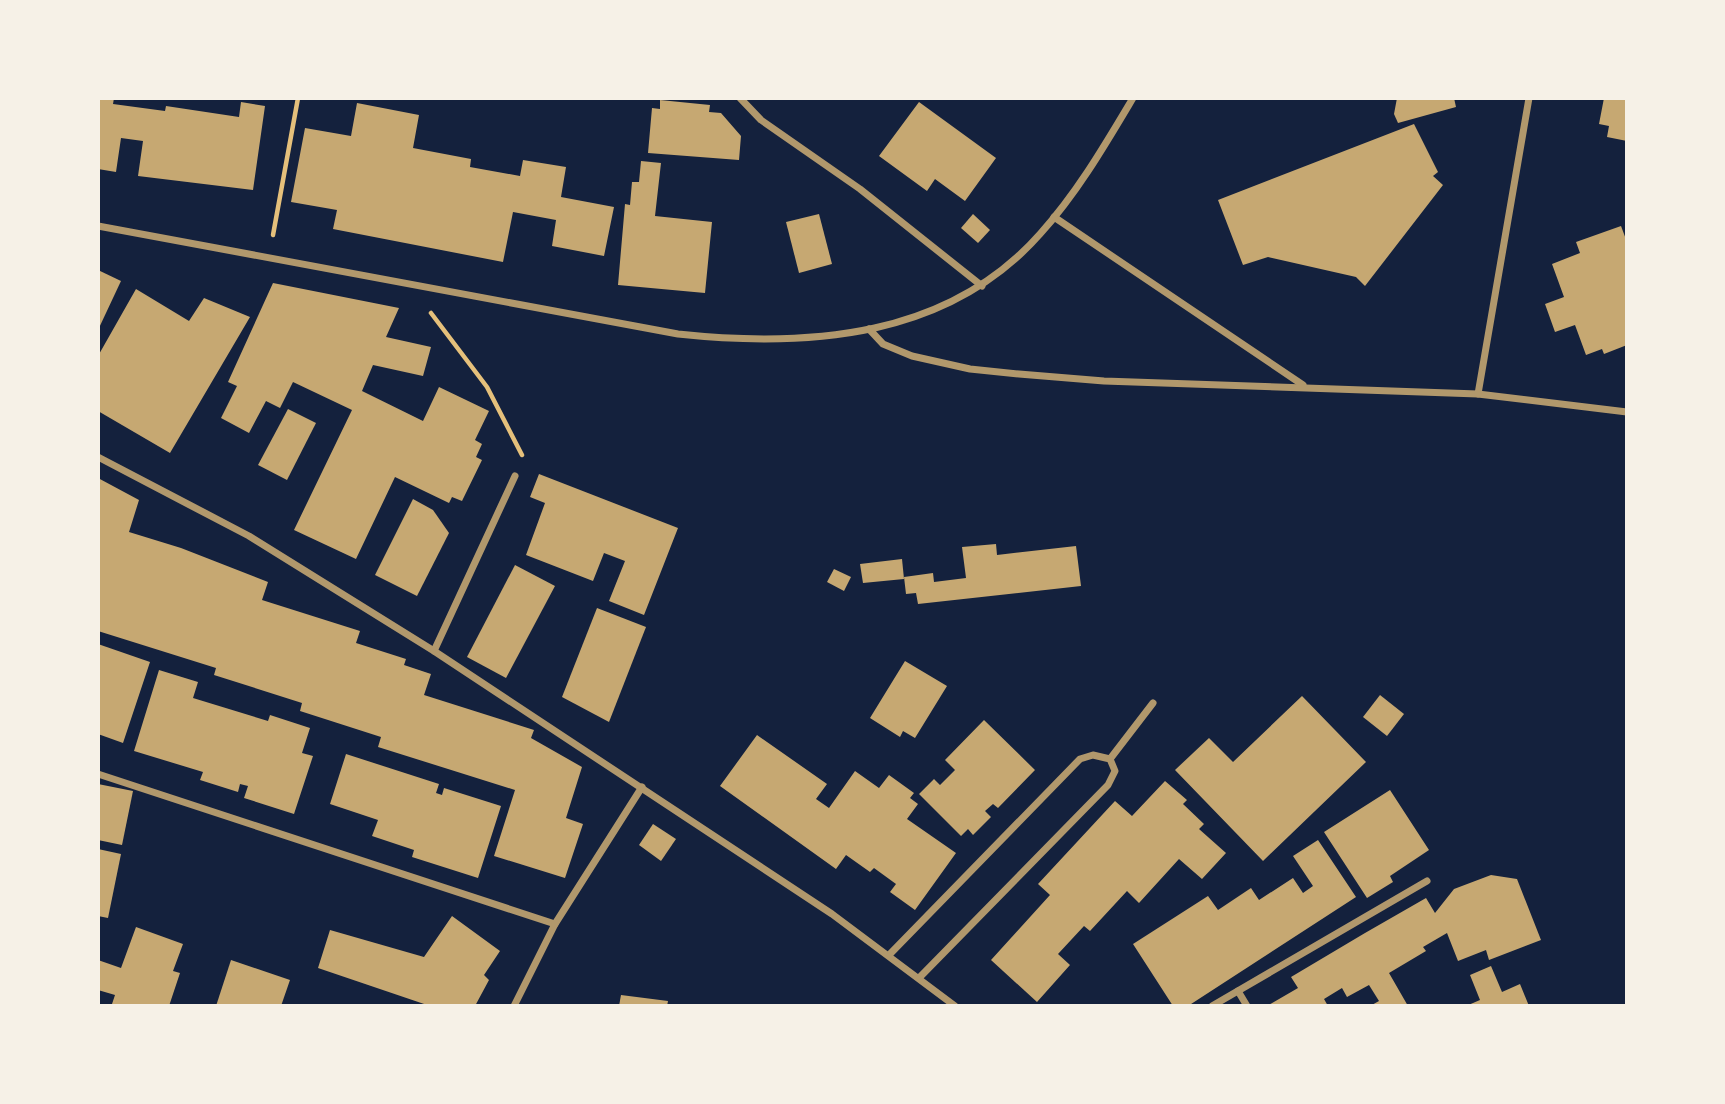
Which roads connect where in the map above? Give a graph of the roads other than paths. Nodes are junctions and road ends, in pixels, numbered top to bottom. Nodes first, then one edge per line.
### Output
1 (740, 98) edge
2 (1133, 98) edge
3 (1528, 98) edge
4 (1054, 217) junction
5 (98, 226) edge
6 (982, 286) junction
7 (869, 329) junction
8 (1304, 386) junction
9 (1478, 394) junction
10 (1627, 412) edge
11 (98, 457) edge
12 (515, 476) road end
13 (435, 651) junction
14 (1153, 703) dead end
15 (1110, 759) junction
16 (98, 774) edge
17 (642, 787) junction
18 (1427, 881) dead end
19 (555, 924) junction
20 (890, 954) junction
21 (920, 977) junction
22 (1238, 991) junction
23 (514, 1006) edge
24 (955, 1006) edge
25 (1212, 1006) edge
26 (1247, 1006) edge

1 - 6 street
2 - 4 street
3 - 9 street
4 - 6 street
4 - 8 street
5 - 7 street
6 - 7 street
7 - 8 street
8 - 9 street
9 - 10 street
11 - 13 street
12 - 13 street
13 - 17 street
14 - 15 street
15 - 20 street
15 - 21 street
16 - 19 street
17 - 19 street
17 - 20 street
18 - 22 street
19 - 23 street
20 - 21 street
21 - 24 street
22 - 25 street
22 - 26 street

